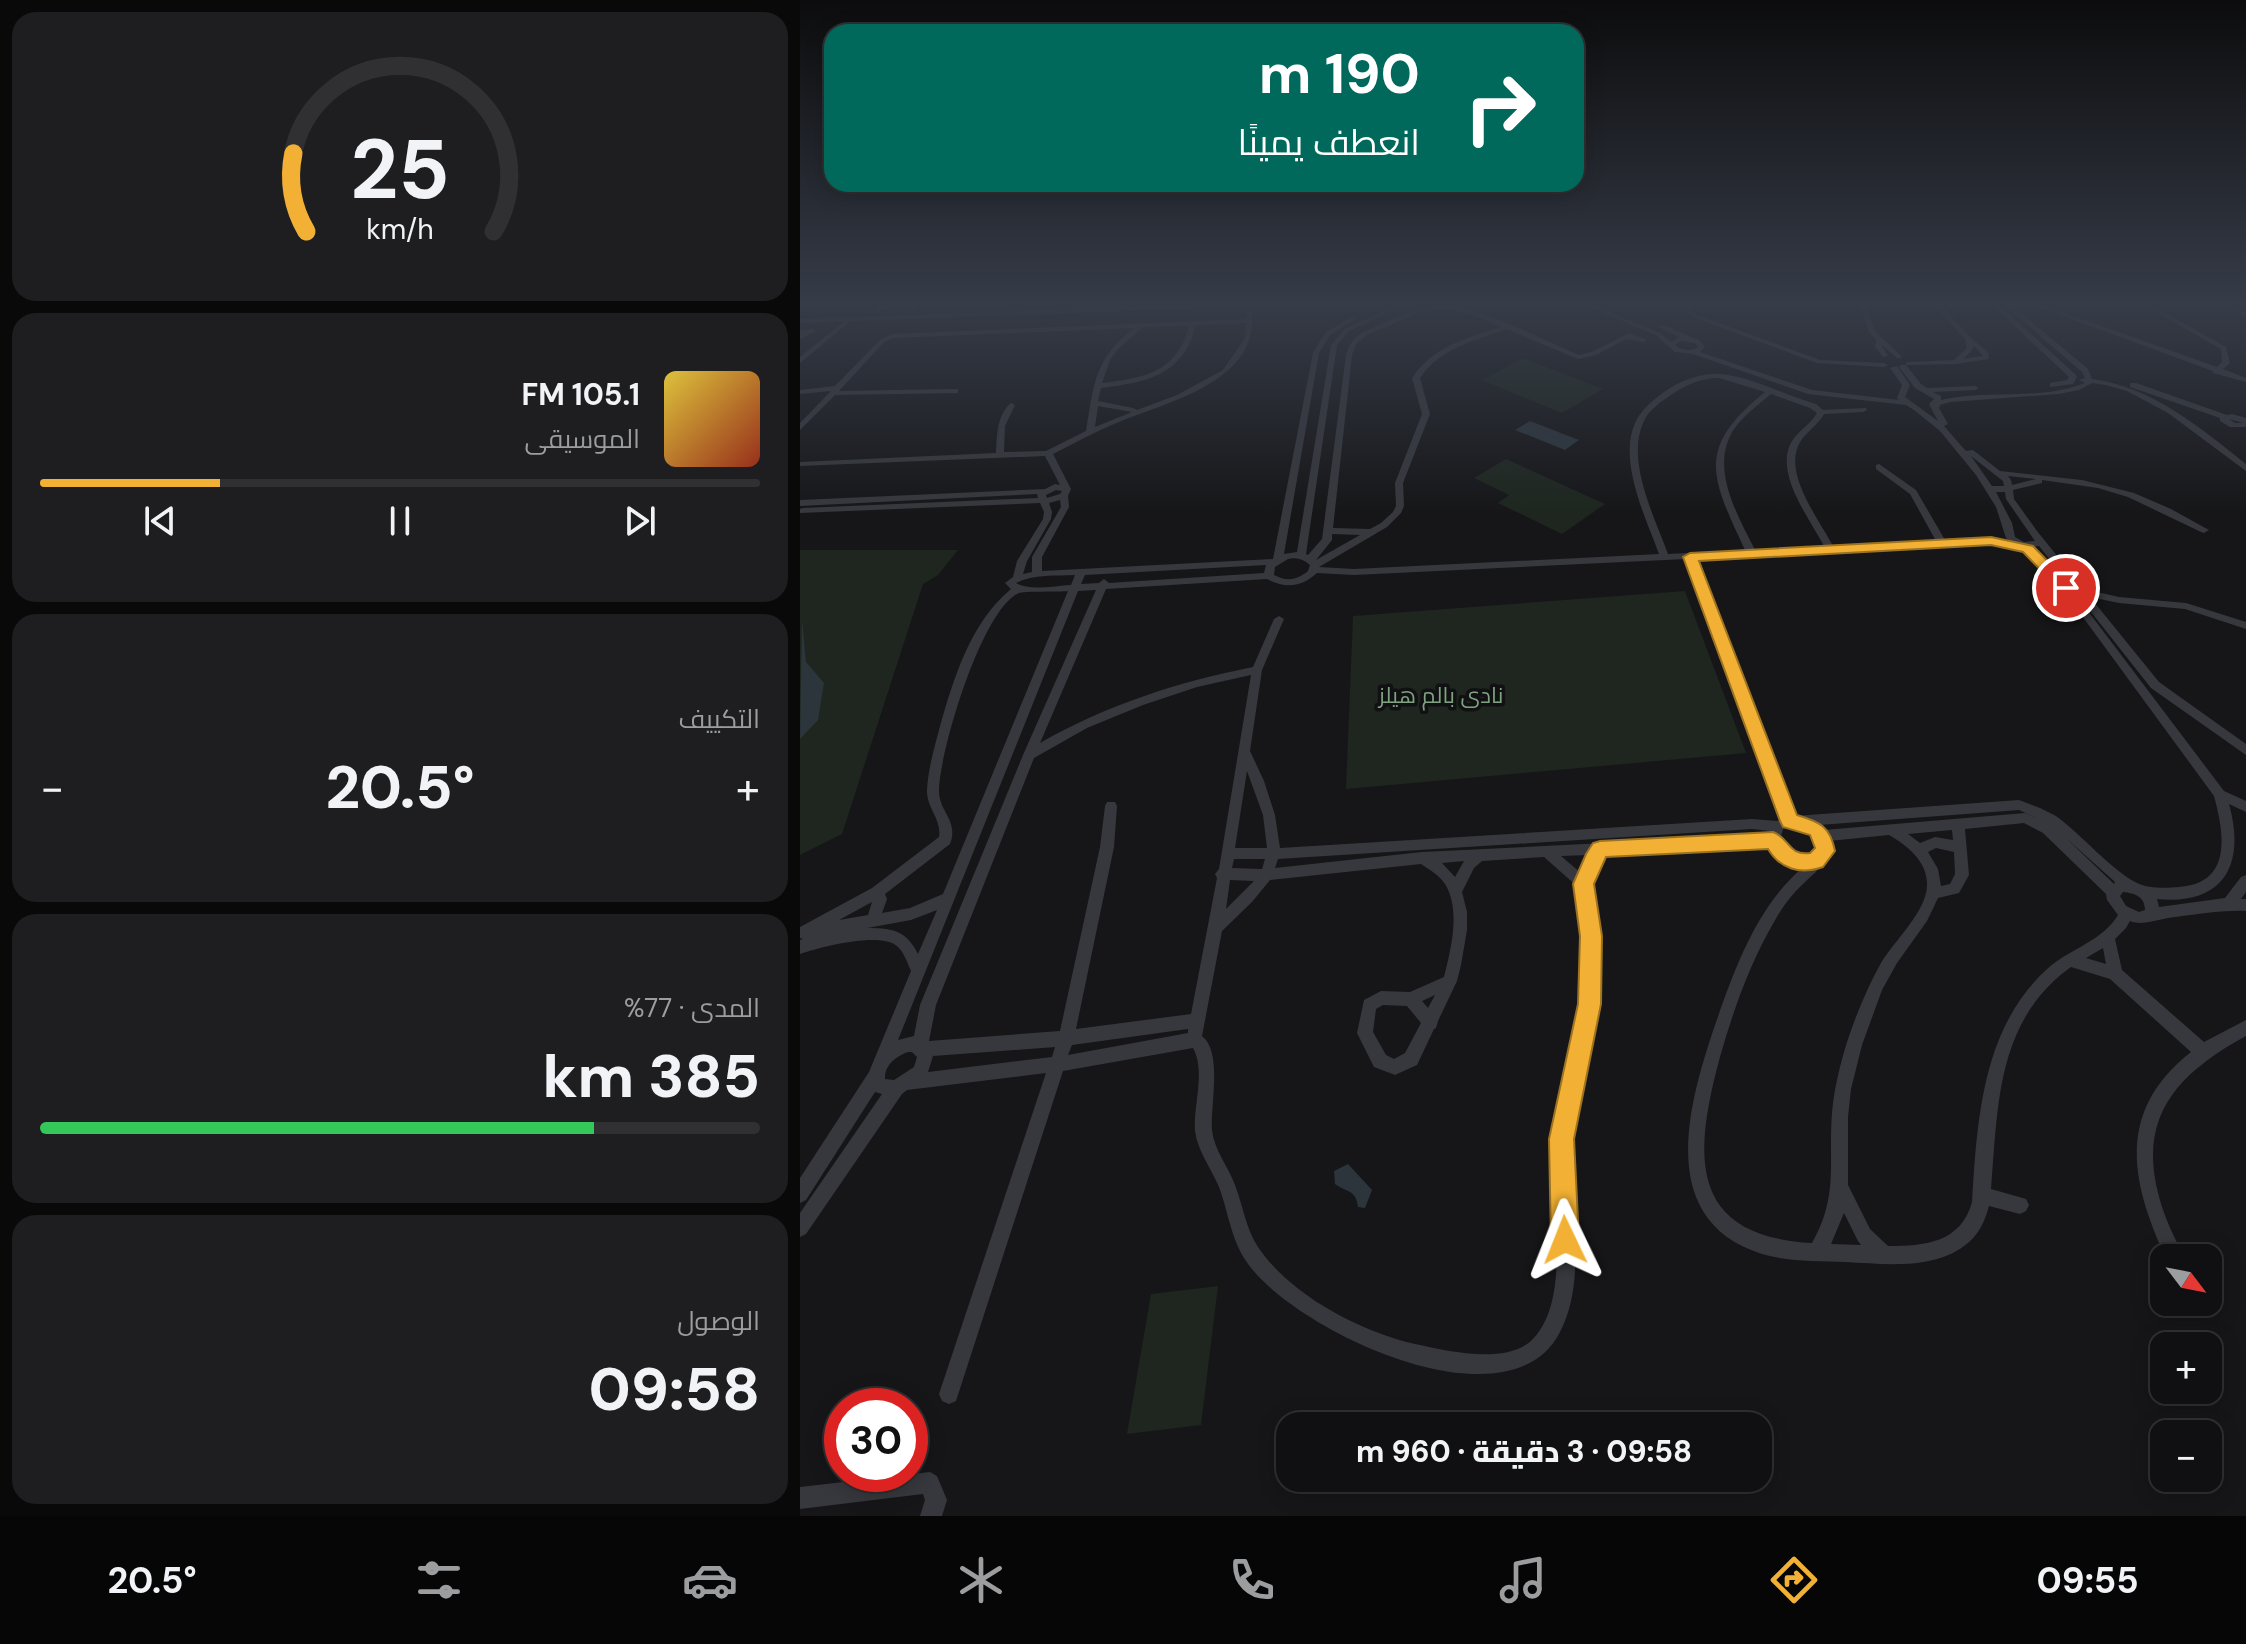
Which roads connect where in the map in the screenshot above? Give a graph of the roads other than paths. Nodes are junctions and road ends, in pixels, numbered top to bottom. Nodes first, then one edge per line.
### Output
1 (852, 374) edge
2 (1098, 374) edge
3 (1160, 374) edge
4 (1221, 374) edge
5 (1312, 374) edge
6 (1329, 374) edge
7 (1349, 374) edge
8 (1418, 374) edge
9 (1758, 374) edge
10 (1783, 374) edge
11 (1902, 374) edge
12 (1907, 374) edge
13 (2071, 374) joint
14 (2087, 374) edge
15 (2093, 374) edge
16 (2090, 380) junction
17 (1098, 386) junction
18 (1927, 390) junction
19 (955, 391) dead end
20 (1904, 391) junction
21 (834, 393) junction
22 (1768, 393) junction
23 (815, 394) junction
24 (800, 395) edge
25 (1095, 403) junction
26 (1937, 403) junction
27 (1011, 405) dead end
28 (1912, 405) junction
29 (1141, 410) junction
30 (1863, 410) dead end
31 (1821, 412) junction
32 (2245, 424) edge
33 (800, 428) edge
34 (1090, 433) junction
35 (1048, 453) junction
36 (1000, 454) junction
37 (800, 464) edge
38 (1879, 467) dead end
39 (2246, 468) edge
40 (1997, 473) junction
41 (1979, 475) junction
42 (2042, 480) junction
43 (2010, 488) junction
44 (1989, 489) junction
45 (1065, 492) junction
46 (1044, 497) junction
47 (800, 503) edge
48 (800, 511) edge
49 (2204, 530) dead end
50 (1372, 532) junction
51 (2010, 532) junction
52 (2034, 533) junction
53 (1328, 536) junction
54 (1991, 541) junction
55 (1352, 543) junction
56 (2042, 543) junction
57 (1942, 544) junction
58 (2023, 546) junction
59 (1830, 550) junction
60 (1752, 554) junction
61 (1690, 557) junction
62 (1665, 558) junction
63 (1276, 560) junction
64 (1311, 563) junction
65 (1167, 567) junction
66 (1137, 569) junction
67 (1110, 570) junction
68 (1081, 572) junction
69 (1037, 574) junction
70 (1269, 576) junction
71 (1160, 582) junction
72 (1017, 583) junction
73 (1131, 583) junction
74 (1103, 586) junction
75 (1073, 588) junction
76 (2084, 592) junction
77 (2119, 600) junction
78 (2100, 613) junction
79 (1279, 619) dead end
80 (2246, 626) edge
81 (1257, 670) junction
82 (2206, 720) junction
83 (2175, 731) junction
84 (2246, 737) edge
85 (2246, 750) edge
86 (1245, 752) junction
87 (1029, 755) junction
88 (2220, 794) junction
89 (1111, 806) dead end
90 (2246, 807) edge
91 (1958, 823) junction
92 (1785, 827) junction
93 (1889, 829) junction
94 (1822, 836) junction
95 (1958, 847) junction
96 (1600, 849) junction
97 (1919, 850) junction
98 (1547, 852) junction
99 (1227, 853) junction
100 (1270, 854) junction
101 (1479, 855) junction
102 (1782, 856) junction
103 (1422, 858) junction
104 (1816, 861) junction
105 (1222, 874) junction
106 (1266, 875) junction
107 (2246, 881) edge
108 (1584, 884) junction
109 (1790, 887) junction
110 (1457, 888) junction
111 (2136, 889) junction
112 (877, 892) junction
113 (2113, 892) junction
114 (1934, 893) junction
115 (947, 899) junction
116 (2229, 904) junction
117 (2246, 905) edge
118 (2126, 914) junction
119 (2152, 914) junction
120 (873, 920) junction
121 (1216, 928) junction
122 (801, 938) edge
123 (2108, 939) junction
124 (2070, 960) junction
125 (917, 967) junction
126 (2115, 974) junction
127 (1450, 981) junction
128 (1411, 999) junction
129 (1196, 1021) junction
130 (1431, 1023) junction
131 (2246, 1028) edge
132 (1066, 1038) junction
133 (1194, 1040) junction
134 (922, 1048) junction
135 (2202, 1051) junction
136 (1057, 1063) junction
137 (879, 1069) junction
138 (902, 1085) junction
139 (1842, 1190) junction
140 (800, 1194) edge
141 (1981, 1195) junction
142 (2020, 1205) dead end
143 (800, 1228) edge
144 (2169, 1244) edge
145 (1817, 1252) junction
146 (1883, 1254) junction
147 (949, 1394) dead end
148 (800, 1498) edge
149 (931, 1516) edge

1 - 21 street
2 - 17 street
3 - 17 street
4 - 29 street
5 - 63 street
6 - 64 street
7 - 53 street
8 - 50 street
9 - 28 street
10 - 20 street
11 - 20 street
12 - 18 street
13 - 16 street
13 - 18 street
14 - 16 street
15 - 32 street
16 - 26 street
16 - 39 street
17 - 25 street
18 - 20 street
18 - 26 street
19 - 21 street
20 - 28 street
21 - 23 street
21 - 23 street
21 - 33 street
22 - 31 street
22 - 60 street
22 - 62 street
23 - 24 street
25 - 29 street
25 - 34 street
26 - 28 street
26 - 40 street
27 - 36 street
28 - 41 street
29 - 34 street
30 - 31 street
31 - 59 street
34 - 35 street
35 - 36 street
35 - 45 street
36 - 37 street
38 - 57 street
40 - 41 street
40 - 42 street
40 - 43 street
41 - 44 street
42 - 43 street
42 - 49 street
43 - 44 street
43 - 52 street
44 - 51 street
45 - 46 street
45 - 69 street
46 - 47 street
46 - 48 street
46 - 72 street
50 - 53 street
50 - 55 street
51 - 52 street
51 - 54 street
51 - 58 street
52 - 56 street
53 - 55 street
53 - 64 street
54 - 57 street
54 - 58 street
55 - 64 street
56 - 58 street
56 - 76 street
57 - 59 street
58 - 83 street
59 - 60 street
60 - 61 street
61 - 62 street
61 - 92 street
62 - 64 street
63 - 64 street
63 - 65 street
63 - 70 street
64 - 70 street
65 - 66 street
65 - 71 street
66 - 67 street
66 - 73 street
67 - 68 street
67 - 74 street
68 - 69 street
68 - 75 street
69 - 72 street
70 - 71 street
71 - 73 street
72 - 75 street
72 - 112 street
73 - 74 street
74 - 75 street
74 - 87 street
75 - 115 street
76 - 77 street
76 - 78 street
77 - 78 street
77 - 80 street
78 - 82 street
79 - 81 street
81 - 86 street
81 - 87 street
82 - 83 street
82 - 84 street
82 - 85 street
83 - 88 street
86 - 99 street
86 - 100 street
87 - 134 street
88 - 90 street
88 - 111 street
89 - 132 street
91 - 93 street
91 - 95 street
91 - 113 street
92 - 94 street
92 - 96 street
92 - 100 street
92 - 102 street
92 - 111 street
93 - 94 street
93 - 97 street
94 - 104 street
95 - 97 street
95 - 114 street
96 - 98 street
96 - 108 street
97 - 114 street
98 - 101 street
98 - 108 street
99 - 100 street
99 - 105 street
100 - 106 street
101 - 103 street
101 - 110 street
102 - 104 street
102 - 109 street
103 - 106 street
103 - 110 street
104 - 109 street
105 - 106 street
105 - 121 street
106 - 121 street
107 - 116 street
108 - 133 street
109 - 145 street
110 - 127 street
111 - 113 street
111 - 119 street
112 - 120 street
112 - 122 street
113 - 118 street
114 - 139 street
115 - 120 street
115 - 125 street
116 - 117 street
116 - 119 street
118 - 119 street
118 - 123 street
120 - 122 street
121 - 129 street
122 - 125 street
123 - 124 street
123 - 126 street
124 - 126 street
124 - 141 street
125 - 137 street
126 - 135 street
127 - 128 street
127 - 130 street
128 - 130 street
128 - 130 street
129 - 132 street
129 - 133 street
131 - 135 street
132 - 134 street
132 - 136 street
133 - 136 street
134 - 137 street
134 - 138 street
135 - 144 street
136 - 138 street
136 - 147 street
137 - 138 street
137 - 140 street
138 - 143 street
139 - 145 street
139 - 146 street
141 - 142 street
141 - 146 street
145 - 146 street
148 - 149 street

